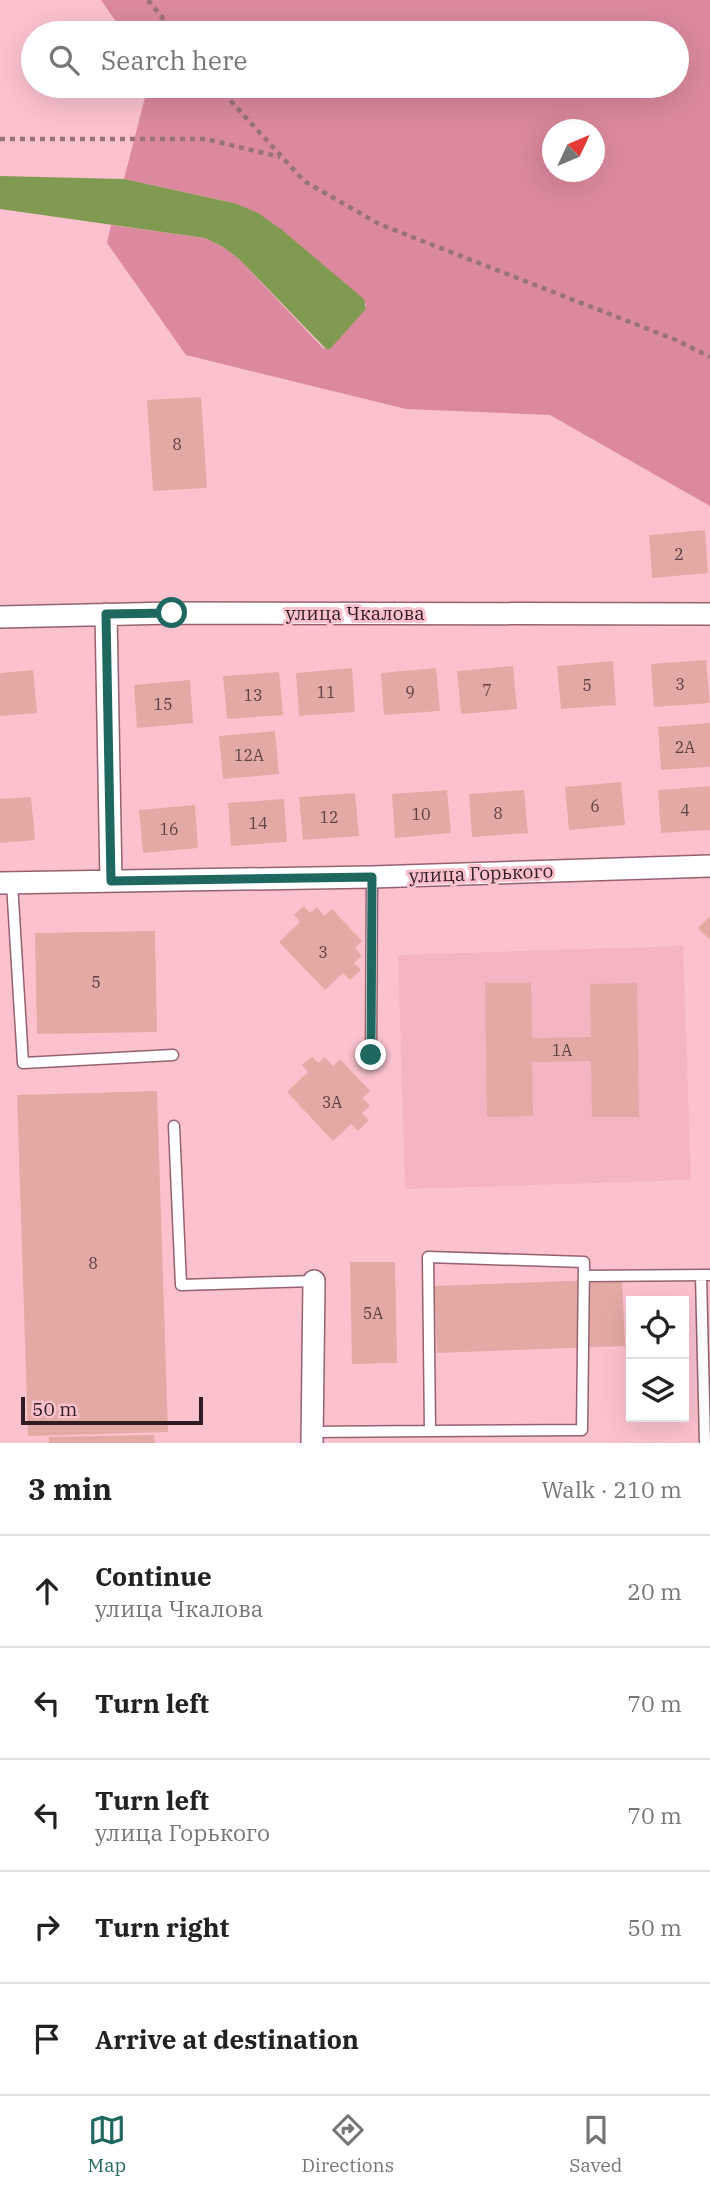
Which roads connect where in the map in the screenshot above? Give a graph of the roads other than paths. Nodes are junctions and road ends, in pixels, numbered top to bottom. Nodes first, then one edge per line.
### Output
1 (106, 614) junction
2 (710, 614) edge
3 (0, 617) edge
4 (710, 866) edge
5 (372, 877) junction
6 (111, 881) junction
7 (6, 883) edge
8 (173, 1055) dead end
9 (371, 1055) dead end
10 (174, 1126) dead end
11 (705, 1275) edge
12 (584, 1276) junction
13 (314, 1282) joint
14 (430, 1431) junction
15 (312, 1438) edge
16 (705, 1443) edge

1 - 2 street, улица Чкалова
1 - 3 street, улица Чкалова
1 - 6 street
4 - 5 street, улица Горького
5 - 6 street, улица Горького
5 - 9 lane
6 - 7 street, улица Горького
7 - 8 lane
10 - 13 lane
11 - 12 lane
11 - 16 lane
12 - 14 lane
12 - 14 lane
13 - 15 street
14 - 15 lane

